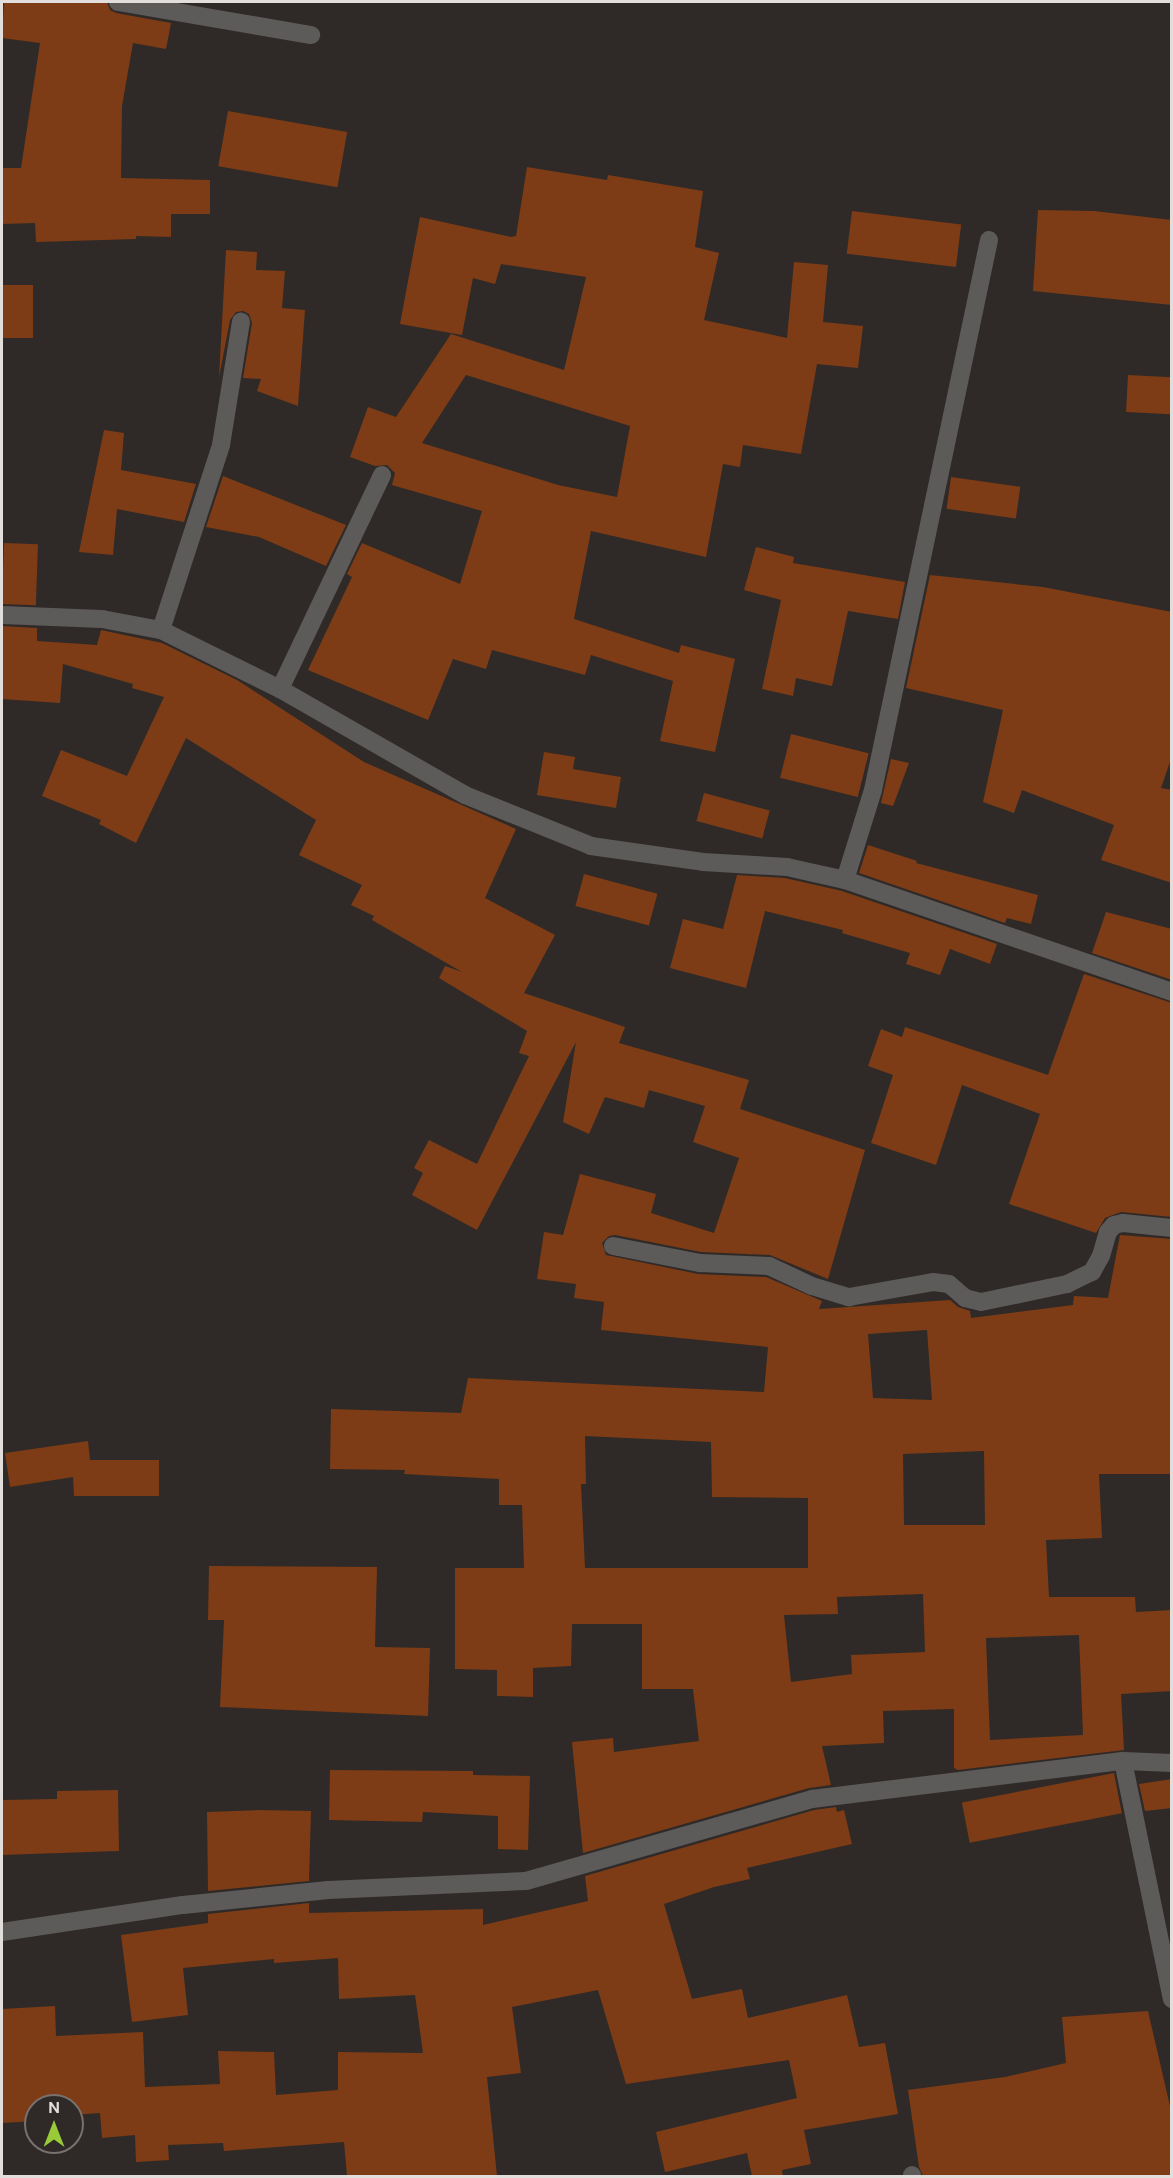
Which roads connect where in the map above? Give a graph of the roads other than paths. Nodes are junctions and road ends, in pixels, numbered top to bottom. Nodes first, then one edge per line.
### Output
1 (118, 2) edge
2 (311, 35) dead end
3 (989, 240) dead end
4 (241, 322) dead end
5 (382, 475) dead end
6 (2, 615) edge
7 (161, 630) junction
8 (280, 689) junction
9 (845, 880) junction
10 (1172, 992) edge
11 (1172, 1228) edge
12 (613, 1246) dead end
13 (1123, 1761) junction
14 (1172, 1762) edge
15 (2, 1932) edge
16 (1172, 1999) edge

1 - 2 street
3 - 9 street
4 - 7 street
5 - 8 street
6 - 7 street
7 - 8 street
8 - 9 street
9 - 10 street
11 - 12 street
13 - 14 street
13 - 15 street
13 - 16 street

